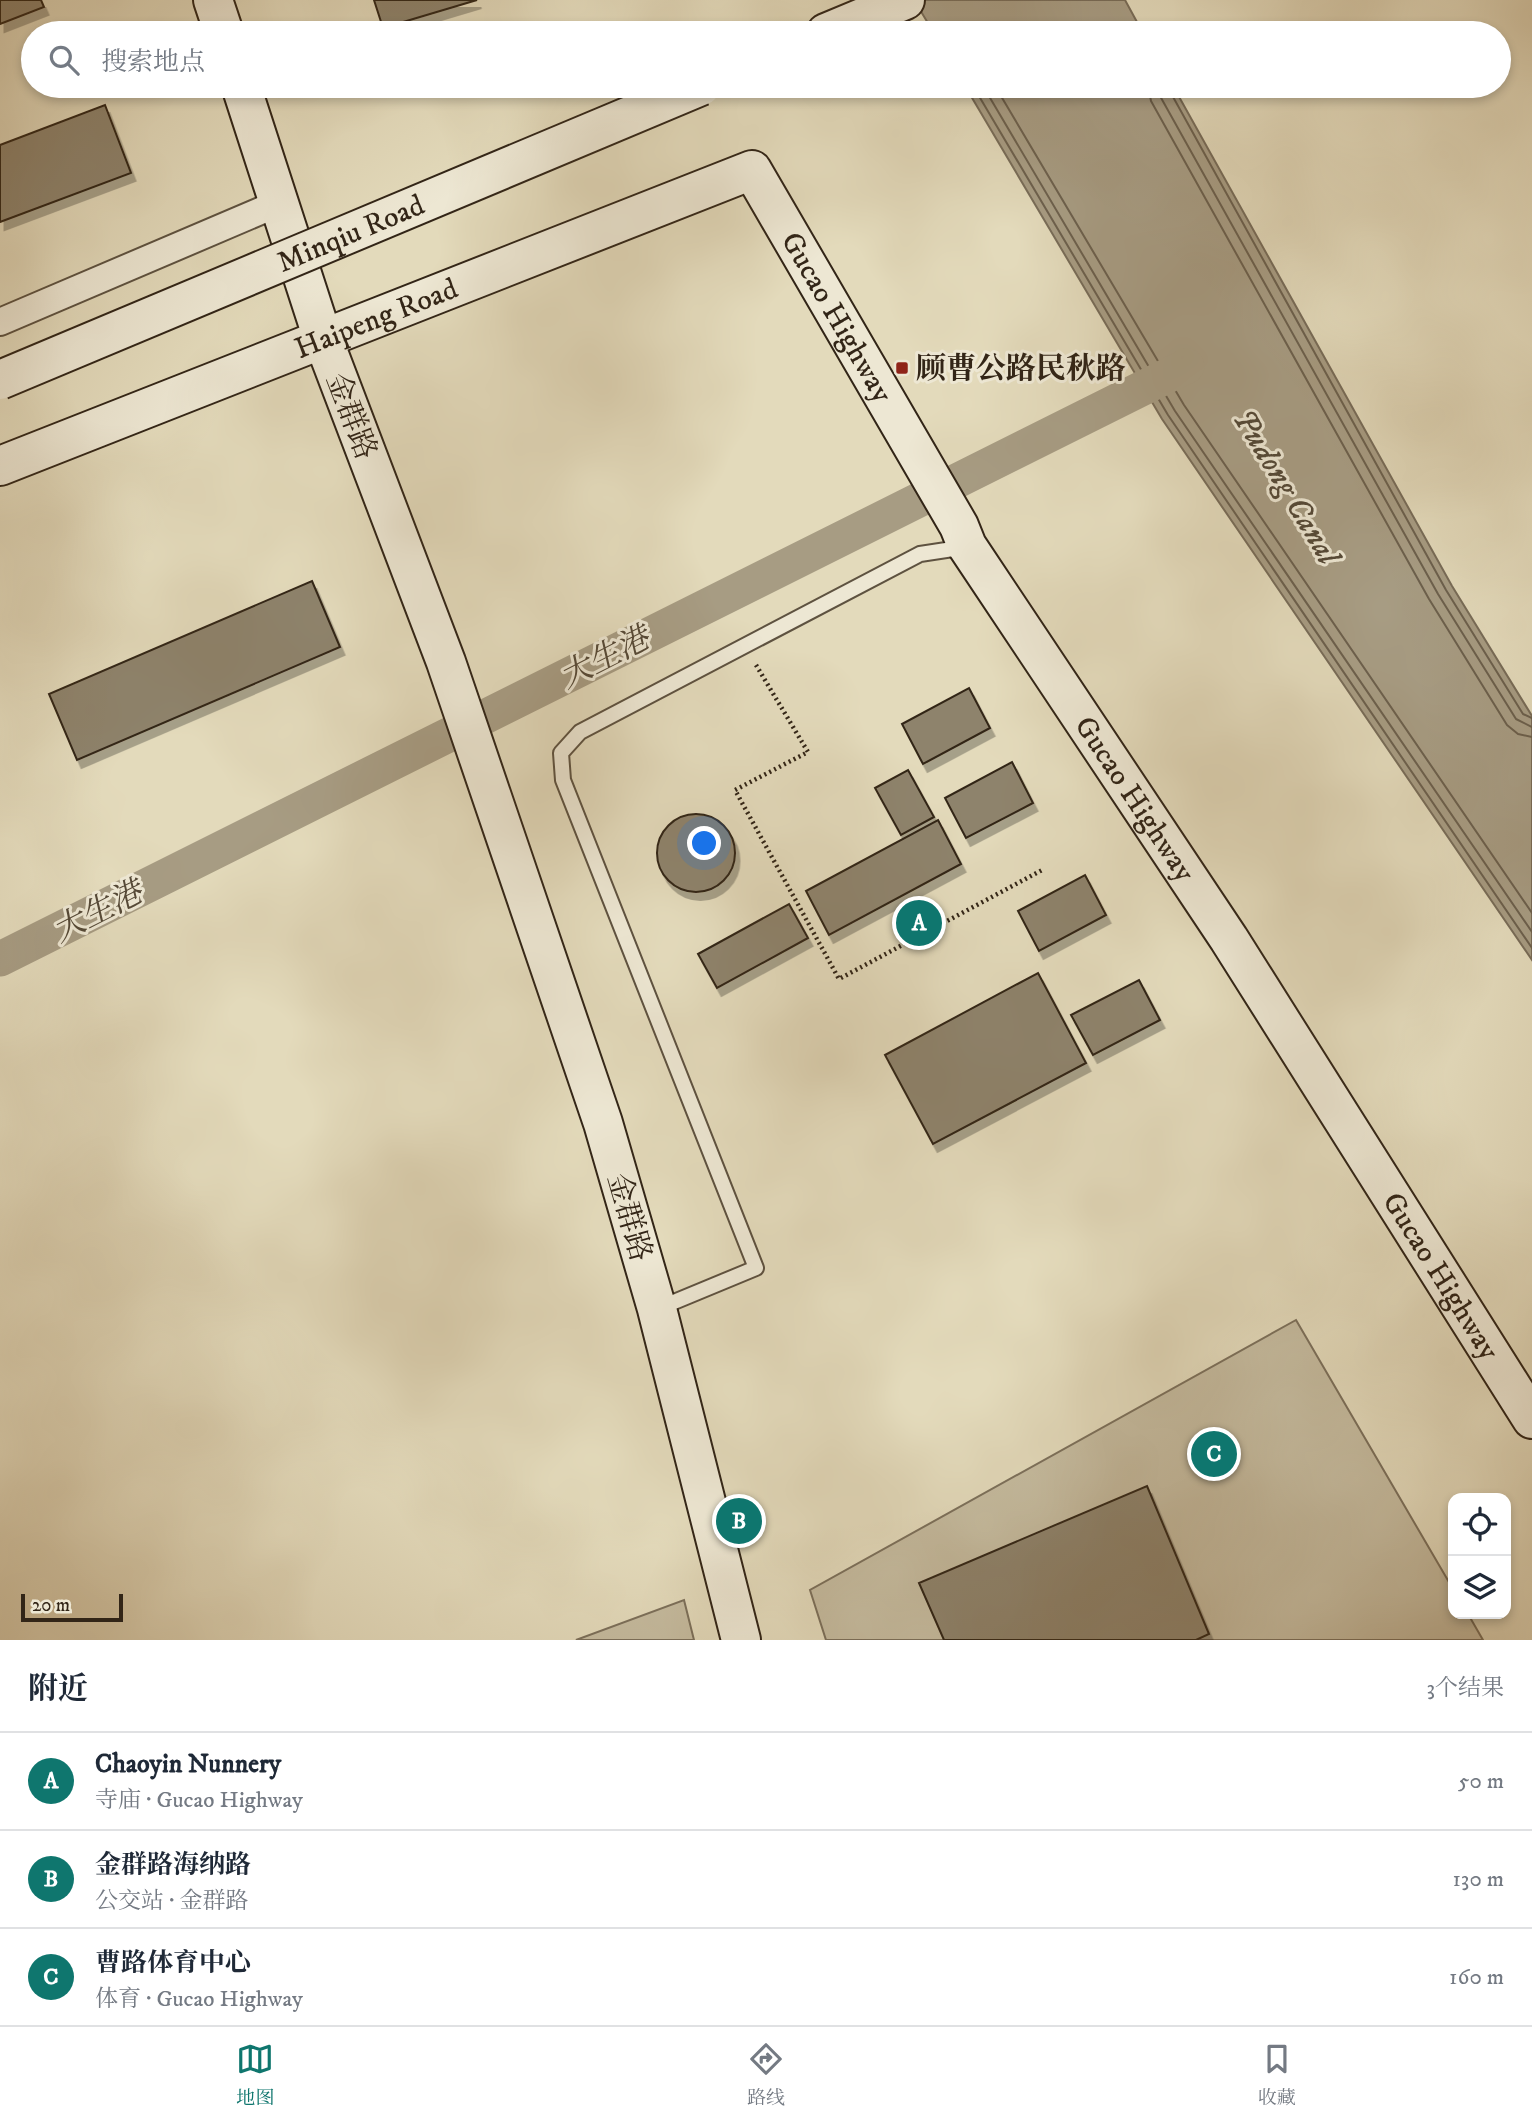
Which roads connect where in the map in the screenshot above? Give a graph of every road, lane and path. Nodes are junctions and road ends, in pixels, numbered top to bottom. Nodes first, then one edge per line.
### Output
1 (213, 0) edge
2 (905, 0) edge
3 (220, 21) edge
4 (855, 21) edge
5 (245, 98) edge
6 (672, 98) edge
7 (751, 170) joint
8 (279, 203) junction
9 (0, 322) edge
10 (323, 339) junction
11 (0, 380) edge
12 (0, 466) edge
13 (963, 536) junction
14 (745, 646) junction
15 (1044, 869) dead end
16 (657, 1309) junction
17 (1532, 1419) edge
18 (741, 1640) edge

1 - 3 street
2 - 4 street
5 - 8 street, 金群路
6 - 11 street, Minqiu Road, bridge
7 - 10 street, Haipeng Road
7 - 13 street, Gucao Highway
8 - 9 street
8 - 10 street, 金群路
10 - 12 street, Haipeng Road
10 - 16 street, 金群路
13 - 14 lane
13 - 17 street, Gucao Highway
14 - 15 path
14 - 16 lane
16 - 18 street, 金群路

